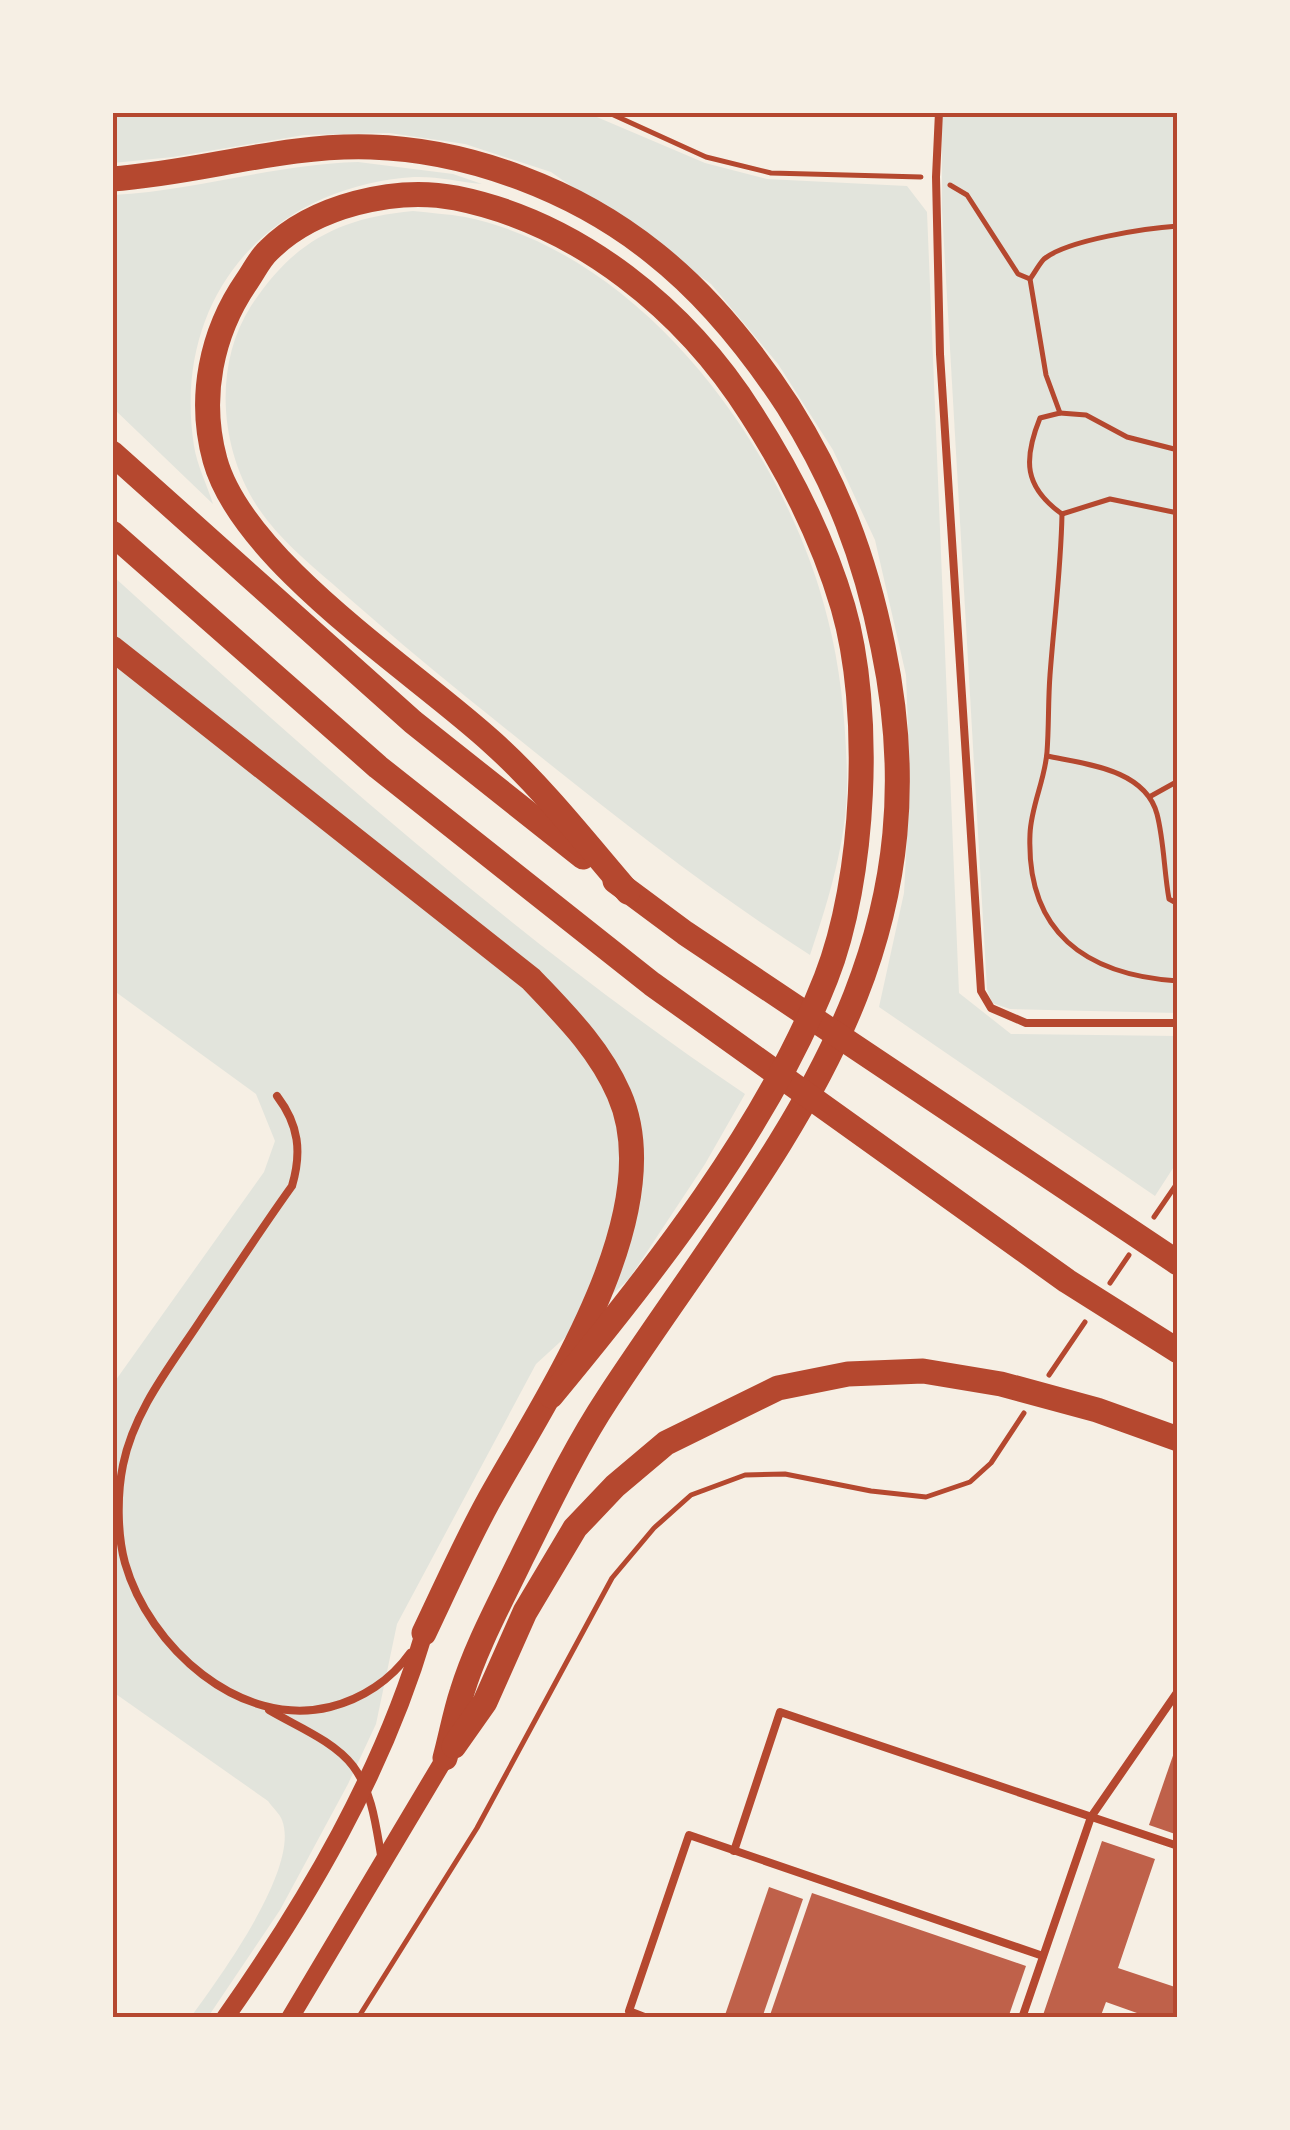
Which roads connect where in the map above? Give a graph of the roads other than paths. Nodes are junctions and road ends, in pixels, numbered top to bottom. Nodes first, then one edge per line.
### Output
1 (939, 112) edge
2 (112, 179) edge
3 (112, 454) edge
4 (112, 532) edge
5 (112, 648) edge
6 (628, 892) junction
7 (1178, 1023) edge
8 (277, 1096) dead end
9 (1178, 1263) edge
10 (1178, 1352) edge
11 (551, 1396) junction
12 (1178, 1439) edge
13 (112, 1535) edge
14 (122, 1542) junction
15 (424, 1632) junction
16 (1178, 1691) edge
17 (265, 1708) junction
18 (445, 1758) junction
19 (363, 1786) junction
20 (1091, 1817) junction
21 (1178, 1846) edge
22 (734, 1850) junction
23 (383, 1865) junction
24 (1043, 1956) junction
25 (225, 2018) edge
26 (290, 2018) edge
27 (647, 2018) edge
28 (1022, 2018) edge

1 - 7 lane
2 - 18 highway
3 - 6 highway
4 - 10 highway
5 - 11 highway
6 - 9 highway
6 - 11 highway
8 - 14 lane
11 - 15 highway
12 - 18 highway
13 - 14 lane
14 - 17 lane
15 - 17 lane
15 - 19 street
16 - 20 lane
17 - 19 lane
18 - 23 street
19 - 23 lane
19 - 25 street
20 - 21 lane
20 - 22 lane
20 - 24 lane
22 - 24 lane
22 - 27 lane
23 - 26 street
24 - 28 lane

